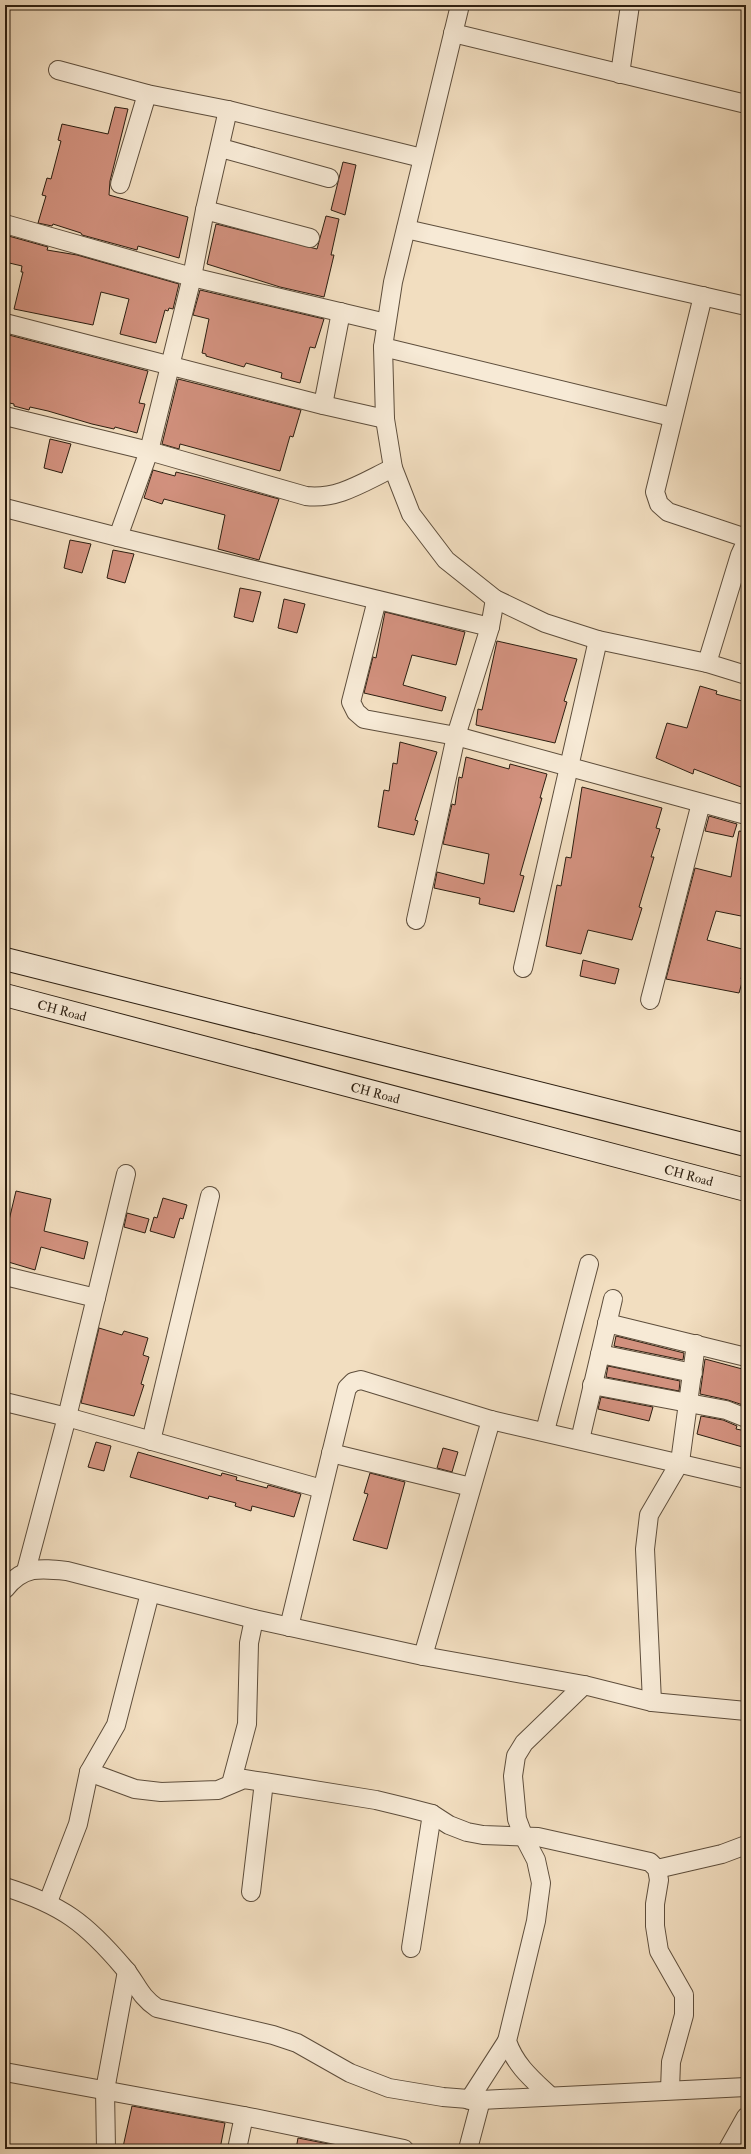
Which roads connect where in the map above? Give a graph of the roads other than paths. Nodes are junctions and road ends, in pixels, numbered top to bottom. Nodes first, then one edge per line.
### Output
1 (460, 5) edge
2 (630, 5) edge
3 (453, 33) junction
4 (58, 70) dead end
5 (620, 74) junction
6 (147, 94) junction
7 (746, 104) edge
8 (228, 110) junction
9 (220, 148) junction
10 (422, 158) junction
11 (329, 178) dead end
12 (120, 184) dead end
13 (205, 210) junction
14 (5, 224) edge
15 (406, 229) junction
16 (310, 238) dead end
17 (192, 277) junction
18 (703, 296) junction
19 (746, 306) edge
20 (342, 312) junction
21 (5, 323) edge
22 (386, 323) junction
23 (383, 347) junction
24 (169, 366) junction
25 (323, 405) junction
26 (5, 416) edge
27 (672, 418) junction
28 (385, 419) junction
29 (149, 451) junction
30 (393, 468) junction
31 (5, 508) edge
32 (118, 537) junction
33 (746, 538) edge
34 (746, 542) edge
35 (496, 599) junction
36 (376, 600) junction
37 (490, 627) junction
38 (598, 640) junction
39 (707, 663) junction
40 (746, 675) edge
41 (456, 736) junction
42 (570, 769) junction
43 (701, 803) junction
44 (746, 816) edge
45 (416, 920) dead end
46 (5, 959) edge
47 (522, 968) dead end
48 (5, 995) edge
49 (650, 1000) dead end
50 (746, 1145) edge
51 (126, 1174) dead end
52 (746, 1190) edge
53 (210, 1196) dead end
54 (589, 1264) dead end
55 (5, 1276) edge
56 (96, 1298) junction
57 (613, 1300) dead end
58 (607, 1323) junction
59 (696, 1344) junction
60 (600, 1354) junction
61 (746, 1357) edge
62 (692, 1373) junction
63 (592, 1385) junction
64 (5, 1402) edge
65 (688, 1404) junction
66 (67, 1417) junction
67 (746, 1418) edge
68 (491, 1420) junction
69 (545, 1431) junction
70 (580, 1440) junction
71 (151, 1441) junction
72 (331, 1453) junction
73 (680, 1462) junction
74 (746, 1479) edge
75 (472, 1488) junction
76 (322, 1489) junction
77 (26, 1571) junction
78 (5, 1589) edge
79 (150, 1593) junction
80 (254, 1619) junction
81 (289, 1627) junction
82 (423, 1656) junction
83 (584, 1685) junction
84 (652, 1702) junction
85 (746, 1711) edge
86 (89, 1772) junction
87 (264, 1782) junction
88 (231, 1784) junction
89 (432, 1814) junction
90 (523, 1835) junction
91 (746, 1845) edge
92 (657, 1869) junction
93 (5, 1887) edge
94 (251, 1892) dead end
95 (48, 1902) junction
96 (411, 1948) dead end
97 (127, 1971) junction
98 (507, 2041) junction
99 (5, 2072) edge
100 (746, 2087) edge
101 (105, 2090) junction
102 (670, 2090) junction
103 (550, 2096) junction
104 (475, 2100) junction
105 (244, 2116) junction
106 (746, 2117) edge
107 (110, 2148) edge
108 (237, 2149) edge
109 (404, 2149) edge
110 (468, 2149) edge
111 (728, 2149) edge

1 - 3 street
2 - 5 street
3 - 5 street
3 - 10 street
4 - 6 street
5 - 7 street
6 - 8 street
6 - 12 street
8 - 9 street
8 - 10 street
9 - 11 street
9 - 13 street
10 - 15 street
13 - 16 street
13 - 17 street
14 - 17 street
15 - 18 street
15 - 22 street
17 - 20 street
17 - 24 street
18 - 19 street
18 - 27 street
20 - 22 street
20 - 25 street
21 - 24 street
22 - 23 street
23 - 27 street
23 - 28 street
24 - 25 street
24 - 29 street
25 - 28 street
26 - 29 street
27 - 33 street
28 - 30 street
29 - 30 street
29 - 32 street
30 - 35 street
31 - 32 street
32 - 36 street
34 - 39 street
35 - 37 street
35 - 38 street
36 - 37 street
36 - 41 street
37 - 41 street
38 - 39 street
38 - 42 street
39 - 40 street
41 - 42 street
41 - 45 street
42 - 43 street
42 - 47 street
43 - 44 street
43 - 49 street
46 - 50 street
48 - 52 street, CH Road
51 - 56 street
53 - 71 street
54 - 69 street
55 - 56 street
56 - 66 street
57 - 58 street
58 - 59 street
58 - 60 street
59 - 61 street
59 - 62 street
60 - 62 street
60 - 63 street
62 - 65 street
63 - 65 street
63 - 70 street
64 - 66 street
65 - 67 street
65 - 73 street
66 - 71 street
66 - 77 street
68 - 69 street
68 - 72 street
68 - 75 street
69 - 70 street
70 - 73 street
71 - 76 street
72 - 75 street
72 - 76 street
73 - 74 street
73 - 84 street
75 - 82 street
76 - 81 street
77 - 78 street
77 - 79 street
79 - 80 street
79 - 86 street
80 - 81 street
80 - 88 street
81 - 82 street
82 - 83 street
83 - 84 street
83 - 90 street
84 - 85 street
86 - 88 street
86 - 95 street
87 - 88 street
87 - 89 street
87 - 94 street
89 - 90 street
89 - 96 street
90 - 92 street
90 - 98 street
91 - 92 street
92 - 102 street
93 - 95 street
95 - 97 street
97 - 101 street
97 - 104 street
98 - 103 street
98 - 104 street
99 - 101 street
100 - 102 street
101 - 105 street
101 - 107 street
102 - 103 street
103 - 104 street
104 - 110 street
105 - 108 street
105 - 109 street
106 - 111 street

